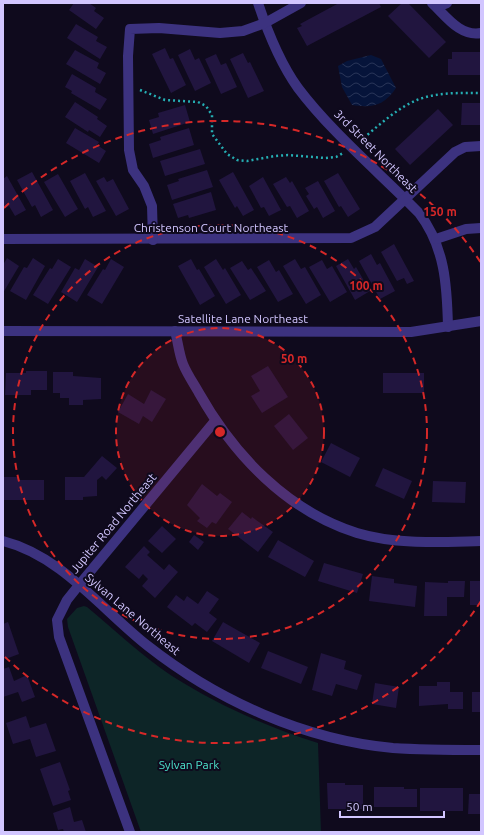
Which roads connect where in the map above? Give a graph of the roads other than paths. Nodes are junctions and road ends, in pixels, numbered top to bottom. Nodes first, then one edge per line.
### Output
1 (258, 3) edge
2 (301, 3) edge
3 (447, 3) edge
4 (435, 5) edge
5 (265, 23) junction
6 (481, 33) edge
7 (481, 146) edge
8 (405, 199) junction
9 (481, 228) edge
10 (3, 239) edge
11 (436, 239) junction
12 (153, 240) junction
13 (481, 321) edge
14 (448, 327) junction
15 (3, 331) edge
16 (176, 331) junction
17 (215, 421) junction
18 (3, 541) edge
19 (481, 542) edge
20 (79, 585) junction
21 (481, 750) edge
22 (130, 832) edge

1 - 5 street, 3rd Street Northeast
2 - 5 street
3 - 4 street
4 - 6 street
5 - 8 street, 3rd Street Northeast
5 - 12 street
7 - 8 street, Christenson Court Northeast
8 - 11 street, 3rd Street Northeast
8 - 12 street, Christenson Court Northeast
9 - 11 street
10 - 12 street, Christenson Court Northeast
11 - 14 street, 3rd Street Northeast
13 - 14 street, Satellite Lane Northeast
14 - 16 street, Satellite Lane Northeast
15 - 16 street, Satellite Lane Northeast
16 - 17 street
17 - 19 street
17 - 20 street, Jupiter Road Northeast
18 - 20 street, Sylvan Lane Northeast
20 - 21 street, Sylvan Lane Northeast
20 - 22 street, Jupiter Road Northeast

